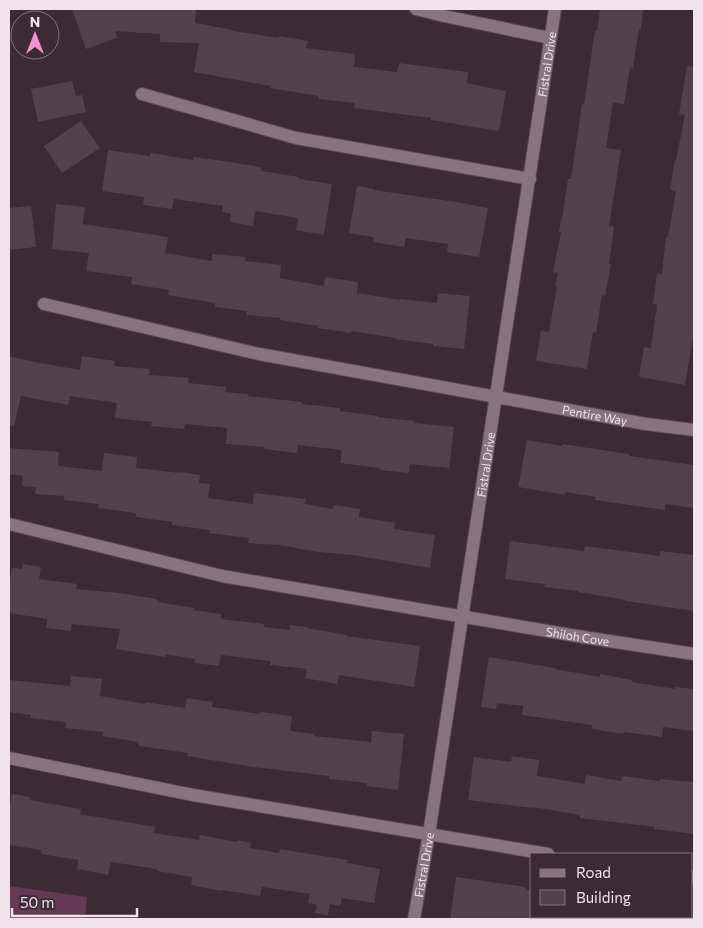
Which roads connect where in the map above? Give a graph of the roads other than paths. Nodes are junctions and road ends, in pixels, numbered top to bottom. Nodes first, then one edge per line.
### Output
1 (416, 9) edge
2 (555, 9) edge
3 (550, 38) junction
4 (142, 94) dead end
5 (530, 179) junction
6 (44, 304) dead end
7 (496, 397) junction
8 (694, 430) edge
9 (9, 524) edge
10 (462, 618) junction
11 (694, 654) edge
12 (9, 758) edge
13 (429, 834) junction
14 (542, 853) edge
15 (414, 919) edge

1 - 3 street
2 - 3 street, Fistral Drive
3 - 5 street, Fistral Drive
4 - 5 street
5 - 7 street, Fistral Drive
6 - 7 street, Pentire Way
7 - 8 street, Pentire Way
7 - 10 street, Fistral Drive
9 - 10 street, Shiloh Cove
10 - 11 street, Shiloh Cove
10 - 13 street, Fistral Drive
12 - 13 street
13 - 14 street
13 - 15 street, Fistral Drive

